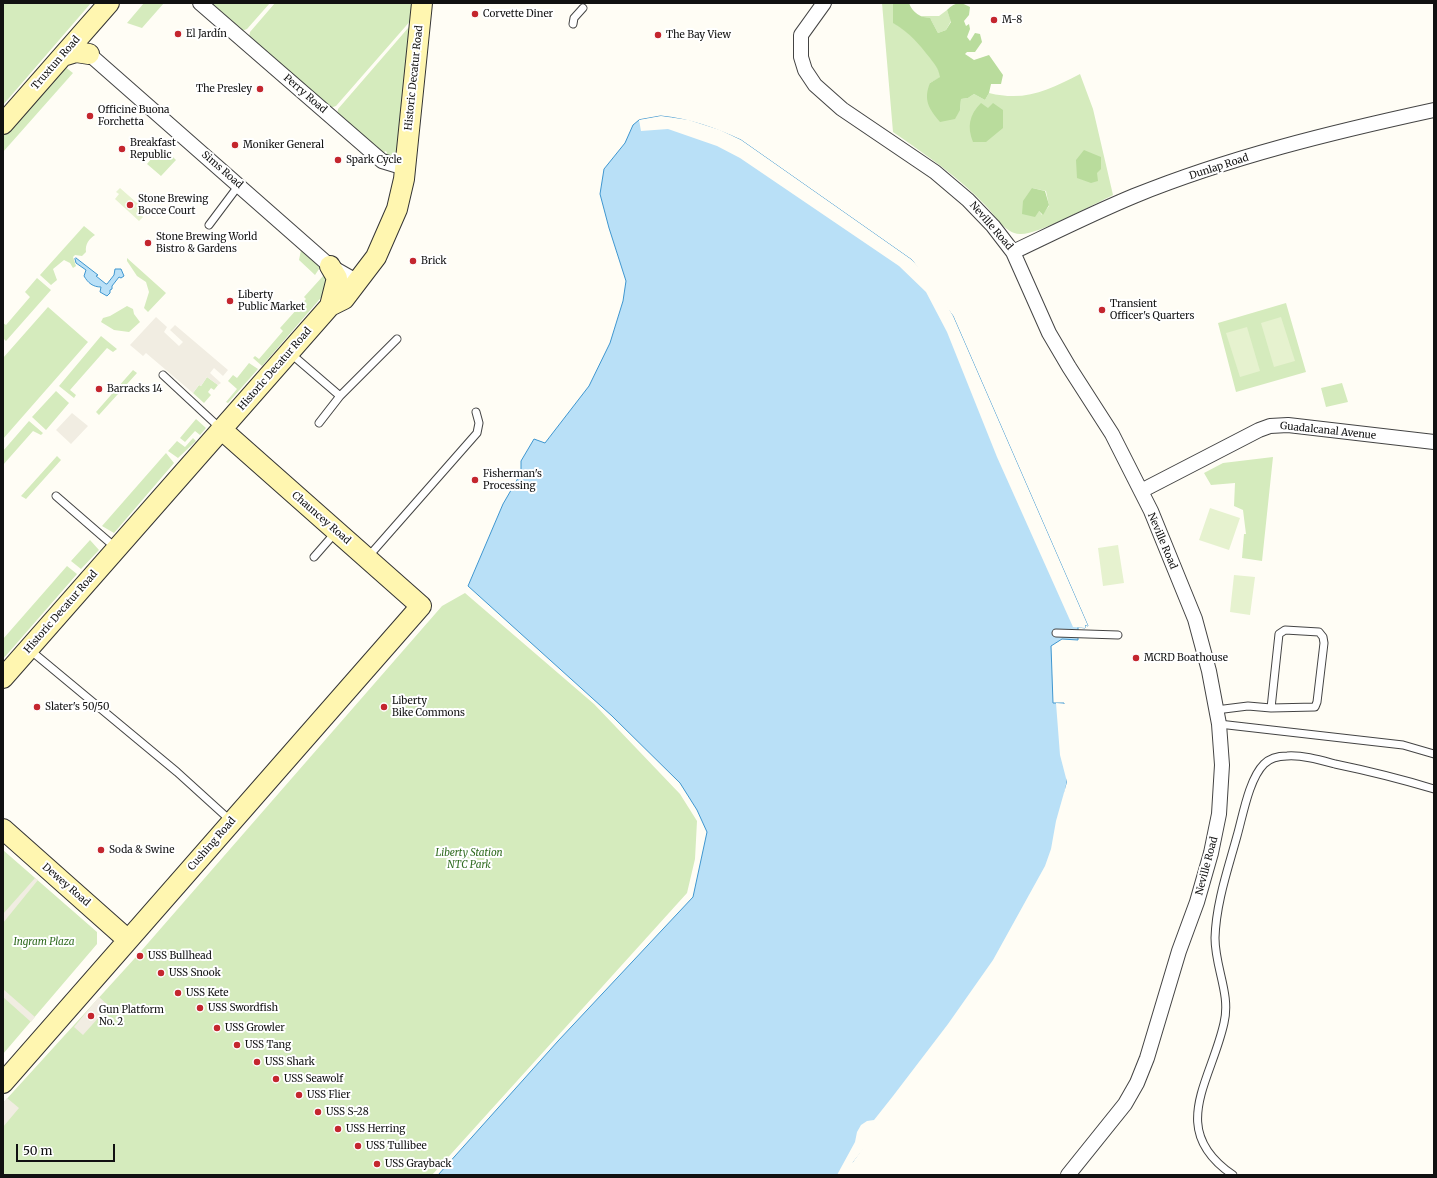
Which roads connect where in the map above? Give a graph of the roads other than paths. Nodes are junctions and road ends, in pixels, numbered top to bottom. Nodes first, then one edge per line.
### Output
1 (109, 3) edge
2 (200, 3) edge
3 (422, 3) edge
4 (824, 3) edge
5 (583, 8) dead end
6 (573, 24) dead end
7 (87, 28) junction
8 (89, 54) junction
9 (63, 56) junction
10 (1434, 110) edge
11 (3, 124) edge
12 (408, 169) junction
13 (239, 185) junction
14 (208, 225) dead end
15 (1013, 252) junction
16 (330, 266) junction
17 (358, 282) junction
18 (330, 306) junction
19 (397, 339) dead end
20 (290, 352) junction
21 (163, 375) dead end
22 (340, 396) junction
23 (476, 412) dead end
24 (319, 422) dead end
25 (222, 429) junction
26 (1434, 442) edge
27 (1141, 491) junction
28 (56, 496) dead end
29 (337, 532) junction
30 (117, 549) junction
31 (314, 557) dead end
32 (367, 558) junction
33 (421, 606) joint
34 (1056, 633) dead end
35 (1118, 635) dead end
36 (29, 648) junction
37 (3, 678) edge
38 (1271, 708) junction
39 (1216, 710) junction
40 (1219, 724) junction
41 (1434, 754) edge
42 (1434, 789) edge
43 (232, 822) junction
44 (3, 829) edge
45 (128, 940) junction
46 (3, 1083) edge
47 (1068, 1175) edge
48 (1233, 1175) edge

1 - 7 street, Truxtun Road
2 - 12 street, Perry Road
3 - 12 street, Historic Decatur Road
4 - 15 street, Neville Road
5 - 6 lane
7 - 8 street
7 - 9 street, Truxtun Road
8 - 9 street
8 - 13 street, Sims Road
9 - 11 street, Truxtun Road
10 - 15 street, Dunlap Road
12 - 17 street, Historic Decatur Road
13 - 14 lane
13 - 16 street, Sims Road
15 - 27 street, Neville Road
16 - 17 street, Sims Road
16 - 18 street
17 - 18 street, Historic Decatur Road
18 - 20 street, Historic Decatur Road
19 - 22 lane
20 - 22 lane
20 - 25 street, Historic Decatur Road
21 - 25 lane
22 - 24 lane
23 - 32 lane
25 - 29 street, Chauncey Road
25 - 30 street, Historic Decatur Road
26 - 27 street, Guadalcanal Avenue
27 - 39 street, Neville Road
28 - 30 lane
29 - 31 lane
29 - 32 street, Chauncey Road
30 - 36 street, Historic Decatur Road
32 - 33 street, Chauncey Road
33 - 43 street, Cushing Road
34 - 35 lane
36 - 37 street, Historic Decatur Road
36 - 43 lane
38 - 38 lane
38 - 39 lane
39 - 40 street, Neville Road
40 - 41 lane
40 - 47 street, Neville Road
42 - 48 lane
43 - 45 street, Cushing Road
44 - 45 street, Dewey Road
45 - 46 street, Cushing Road

